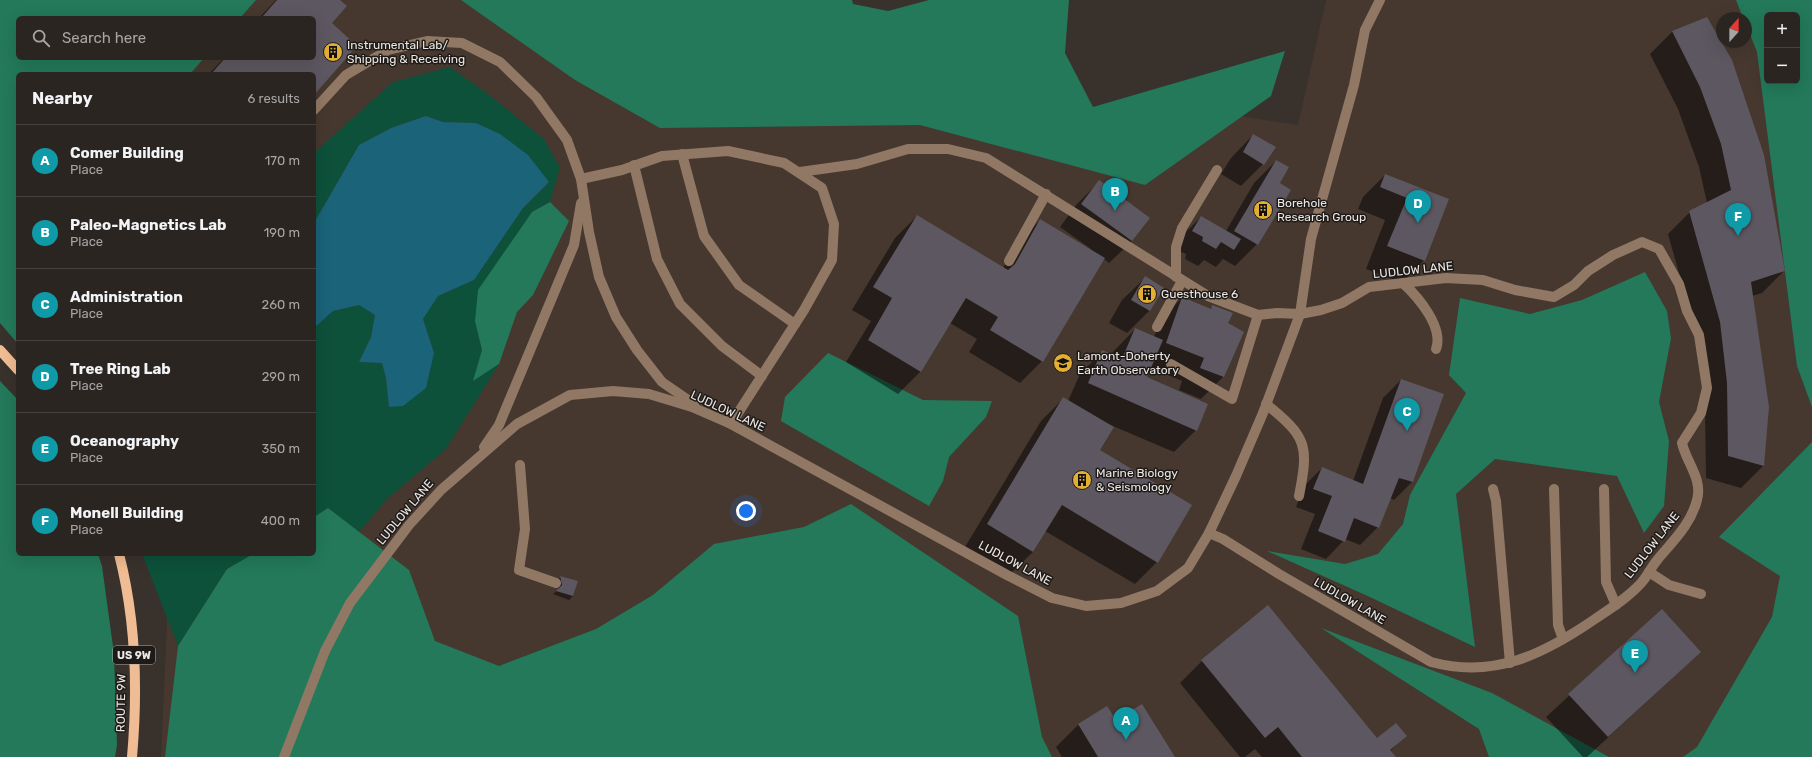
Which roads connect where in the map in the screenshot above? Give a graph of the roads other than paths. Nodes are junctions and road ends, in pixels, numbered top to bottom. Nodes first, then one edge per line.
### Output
1 (1380, 0) edge
2 (316, 108) edge
3 (682, 154) junction
4 (634, 165) junction
5 (1217, 170) dead end
6 (800, 172) junction
7 (581, 179) junction
8 (1046, 194) junction
9 (1008, 261) dead end
10 (1179, 279) junction
11 (1403, 283) junction
12 (1300, 314) junction
13 (1258, 315) junction
14 (795, 324) junction
15 (1157, 328) dead end
16 (1436, 349) dead end
17 (0, 350) edge
18 (1171, 364) dead end
19 (16, 368) edge
20 (762, 376) junction
21 (1266, 404) junction
22 (731, 424) junction
23 (476, 458) junction
24 (520, 465) dead end
25 (1493, 489) dead end
26 (1554, 489) dead end
27 (1604, 489) dead end
28 (1299, 496) dead end
29 (1209, 533) junction
30 (119, 556) edge
31 (1649, 572) junction
32 (556, 583) dead end
33 (1701, 594) dead end
34 (1616, 605) junction
35 (1563, 639) junction
36 (1510, 663) junction
37 (132, 757) edge
38 (284, 757) edge

1 - 12 lane, LUDLOW LANE
2 - 7 lane
3 - 4 lane
3 - 6 lane
3 - 14 lane
4 - 7 lane
4 - 20 lane
5 - 10 lane
6 - 8 lane
6 - 14 lane
7 - 22 lane
7 - 23 lane
8 - 9 lane
8 - 10 lane
10 - 13 lane
10 - 15 lane
11 - 12 lane, LUDLOW LANE
11 - 16 lane
11 - 31 lane, LUDLOW LANE
12 - 13 lane
12 - 21 lane, LUDLOW LANE
13 - 18 lane
14 - 20 lane
17 - 19 main road
20 - 22 lane
21 - 28 lane
21 - 29 lane, LUDLOW LANE
22 - 23 lane, LUDLOW LANE
22 - 29 lane, LUDLOW LANE
23 - 38 lane, LUDLOW LANE
24 - 32 lane
25 - 36 lane
26 - 35 lane
27 - 34 lane
29 - 36 lane, LUDLOW LANE
30 - 37 main road, ROUTE 9W / US 9W
31 - 33 lane
31 - 34 lane, LUDLOW LANE
34 - 35 lane, LUDLOW LANE
35 - 36 lane, LUDLOW LANE

